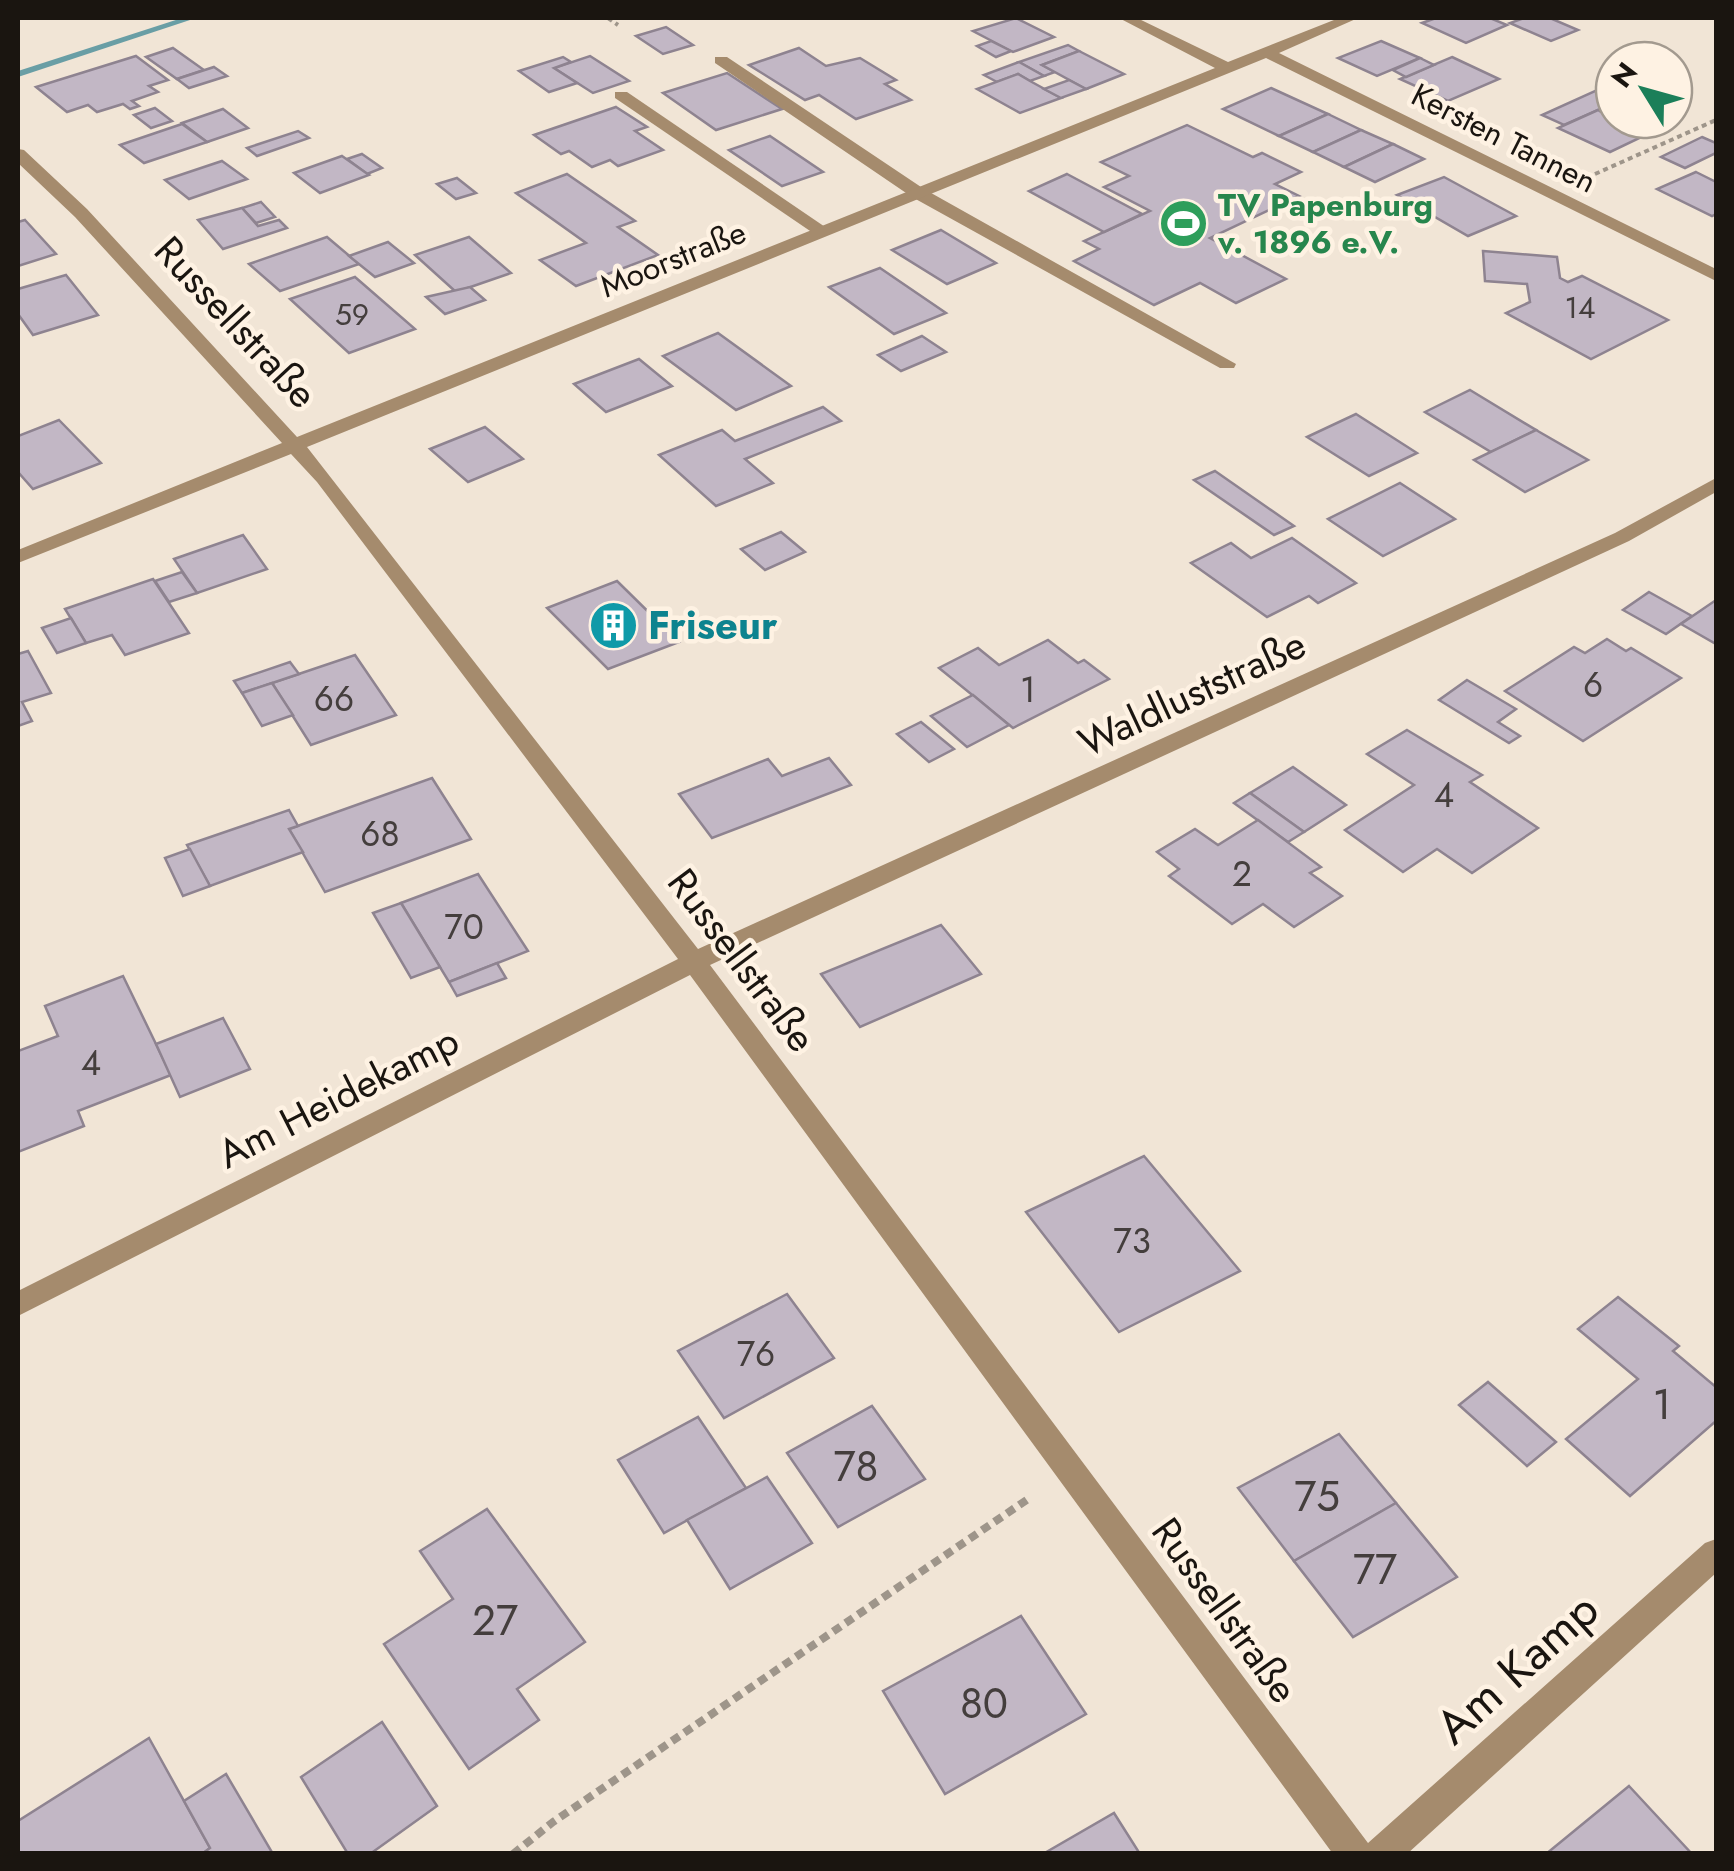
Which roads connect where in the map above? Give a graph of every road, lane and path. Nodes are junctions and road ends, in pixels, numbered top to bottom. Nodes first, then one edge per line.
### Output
1 (608, 18) edge
2 (1126, 18) edge
3 (1351, 18) edge
4 (618, 24) dead end
5 (1266, 52) junction
6 (720, 60) dead end
7 (1228, 68) junction
8 (621, 94) dead end
9 (1716, 120) edge
10 (18, 154) edge
11 (918, 192) junction
12 (1548, 195) junction
13 (822, 231) junction
14 (1716, 276) edge
15 (1227, 364) dead end
16 (295, 445) junction
17 (1716, 484) edge
18 (18, 556) edge
19 (694, 962) junction
20 (18, 1304) edge
21 (1071, 1470) junction
22 (1716, 1553) edge
23 (513, 1854) edge
24 (1355, 1854) edge
25 (1381, 1854) edge

1 - 4 path
2 - 7 street
3 - 5 street, Moorstraße
5 - 7 street, Moorstraße
5 - 12 street, Kersten Tannen
6 - 11 street
7 - 11 street, Moorstraße
8 - 13 street
9 - 12 path
10 - 16 street, Russellstraße
11 - 13 street, Moorstraße
11 - 15 street
12 - 14 street, Kersten Tannen
13 - 16 street, Moorstraße
16 - 18 street, Moorstraße
16 - 19 street, Russellstraße
17 - 19 street, Waldluststraße
19 - 20 street, Am Heidekamp
19 - 21 street, Russellstraße
21 - 23 path
21 - 24 street, Russellstraße
22 - 25 street, Am Kamp

